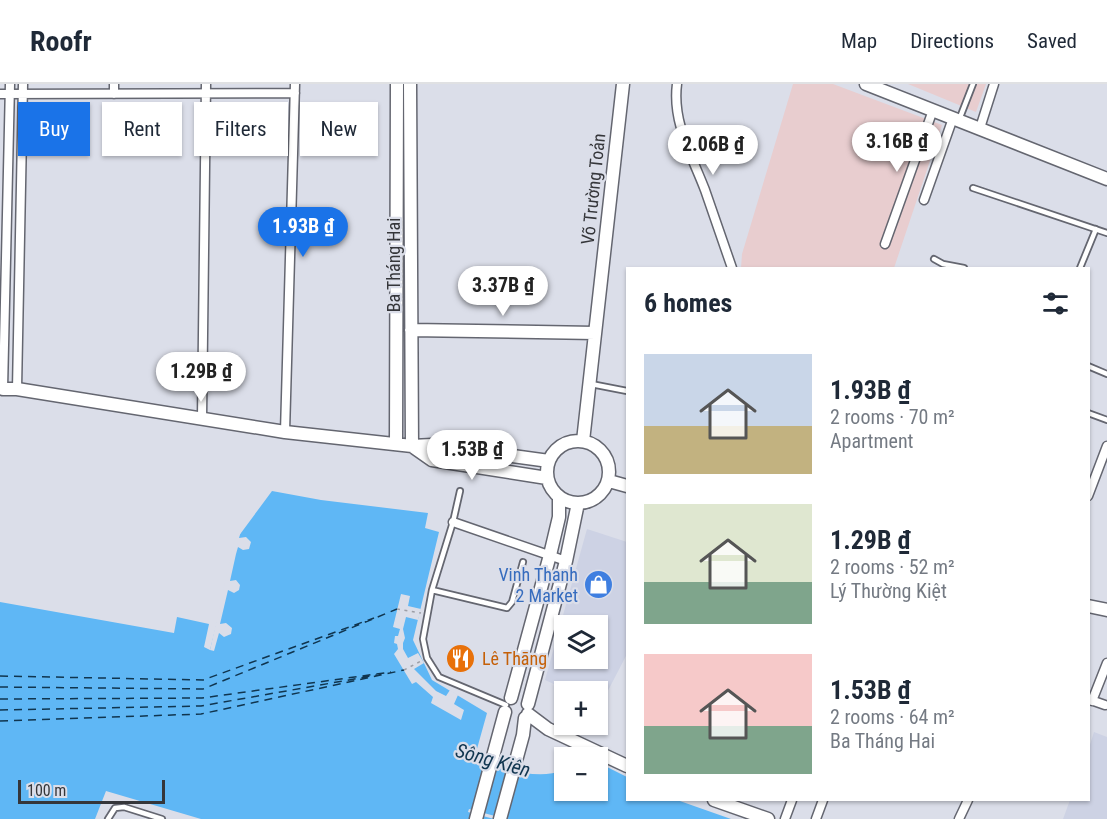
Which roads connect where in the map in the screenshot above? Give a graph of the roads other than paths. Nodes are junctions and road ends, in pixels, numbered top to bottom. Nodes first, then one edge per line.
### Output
1 (10, 84) edge
2 (23, 84) edge
3 (114, 84) edge
4 (397, 84) edge
5 (410, 84) edge
6 (623, 84) edge
7 (677, 84) edge
8 (866, 84) edge
9 (973, 84) edge
10 (994, 84) edge
11 (295, 88) edge
12 (206, 89) edge
13 (0, 94) edge
14 (11, 94) junction
15 (23, 94) junction
16 (114, 94) junction
17 (933, 110) junction
18 (956, 119) junction
19 (980, 128) junction
20 (1107, 179) edge
21 (397, 183) junction
22 (411, 183) junction
23 (973, 188) dead end
24 (924, 200) dead end
25 (1096, 229) junction
26 (1107, 233) edge
27 (885, 244) dead end
28 (934, 260) dead end
29 (732, 267) edge
30 (959, 267) edge
31 (1080, 267) edge
32 (20, 299) junction
33 (3, 301) edge
34 (411, 330) junction
35 (595, 333) junction
36 (1090, 367) edge
37 (1107, 374) edge
38 (589, 384) junction
39 (2, 389) edge
40 (17, 390) junction
41 (626, 391) edge
42 (1090, 414) edge
43 (202, 418) junction
44 (1107, 420) edge
45 (285, 432) junction
46 (583, 441) junction
47 (396, 444) junction
48 (412, 446) junction
49 (1107, 446) edge
50 (549, 461) junction
51 (1103, 466) edge
52 (547, 478) junction
53 (609, 481) junction
54 (626, 486) edge
55 (460, 491) dead end
56 (1090, 492) edge
57 (560, 497) junction
58 (578, 503) junction
59 (453, 522) junction
60 (550, 555) junction
61 (566, 561) junction
62 (523, 562) dead end
63 (432, 590) junction
64 (1090, 606) edge
65 (1107, 610) edge
66 (1107, 663) edge
67 (1090, 700) edge
68 (507, 705) junction
69 (1105, 705) dead end
70 (527, 712) junction
71 (626, 766) edge
72 (717, 801) edge
73 (792, 801) edge
74 (823, 801) edge
75 (968, 801) edge
76 (108, 819) edge
77 (162, 819) edge
78 (476, 819) edge
79 (500, 819) edge
80 (768, 819) edge
81 (785, 819) edge
82 (816, 819) edge
83 (959, 819) edge

1 - 14 street
2 - 15 street
3 - 16 street
4 - 21 street, Ba Tháng Hai
5 - 22 street, Ba Tháng Hai
6 - 35 street, Võ Trường Toản
7 - 29 street
8 - 17 street
9 - 18 lane
10 - 19 street
11 - 12 street
11 - 45 street
12 - 16 street
12 - 43 street
13 - 14 street
14 - 15 street
14 - 33 street
15 - 16 street
15 - 32 street
17 - 18 street
17 - 27 street
18 - 19 street
18 - 24 street
19 - 20 street
21 - 22 street
21 - 47 street, Ba Tháng Hai
22 - 34 street, Ba Tháng Hai
23 - 25 lane
25 - 26 lane
25 - 31 lane
28 - 30 lane
32 - 33 street
32 - 40 street
33 - 39 street
34 - 35 street
34 - 48 street, Ba Tháng Hai
35 - 38 street, Võ Trường Toản
36 - 37 lane
38 - 41 lane
38 - 46 street, Võ Trường Toản
39 - 40 street
40 - 43 street
42 - 44 lane
43 - 45 street
45 - 47 street
46 - 50 street
46 - 53 street
47 - 48 street
48 - 50 street
48 - 52 street
49 - 51 street
50 - 52 street
51 - 56 street
52 - 57 street
53 - 54 street
53 - 58 street
55 - 59 lane
57 - 58 street
57 - 60 street
58 - 61 street
59 - 60 street
59 - 63 lane
60 - 61 street
60 - 68 street
61 - 70 street
62 - 63 lane
63 - 68 lane
64 - 65 street
66 - 67 street
67 - 69 street
68 - 70 street
68 - 70 street
68 - 78 street
70 - 71 street
70 - 79 street
72 - 80 street
73 - 81 street
74 - 82 street
75 - 83 street
76 - 77 lane

